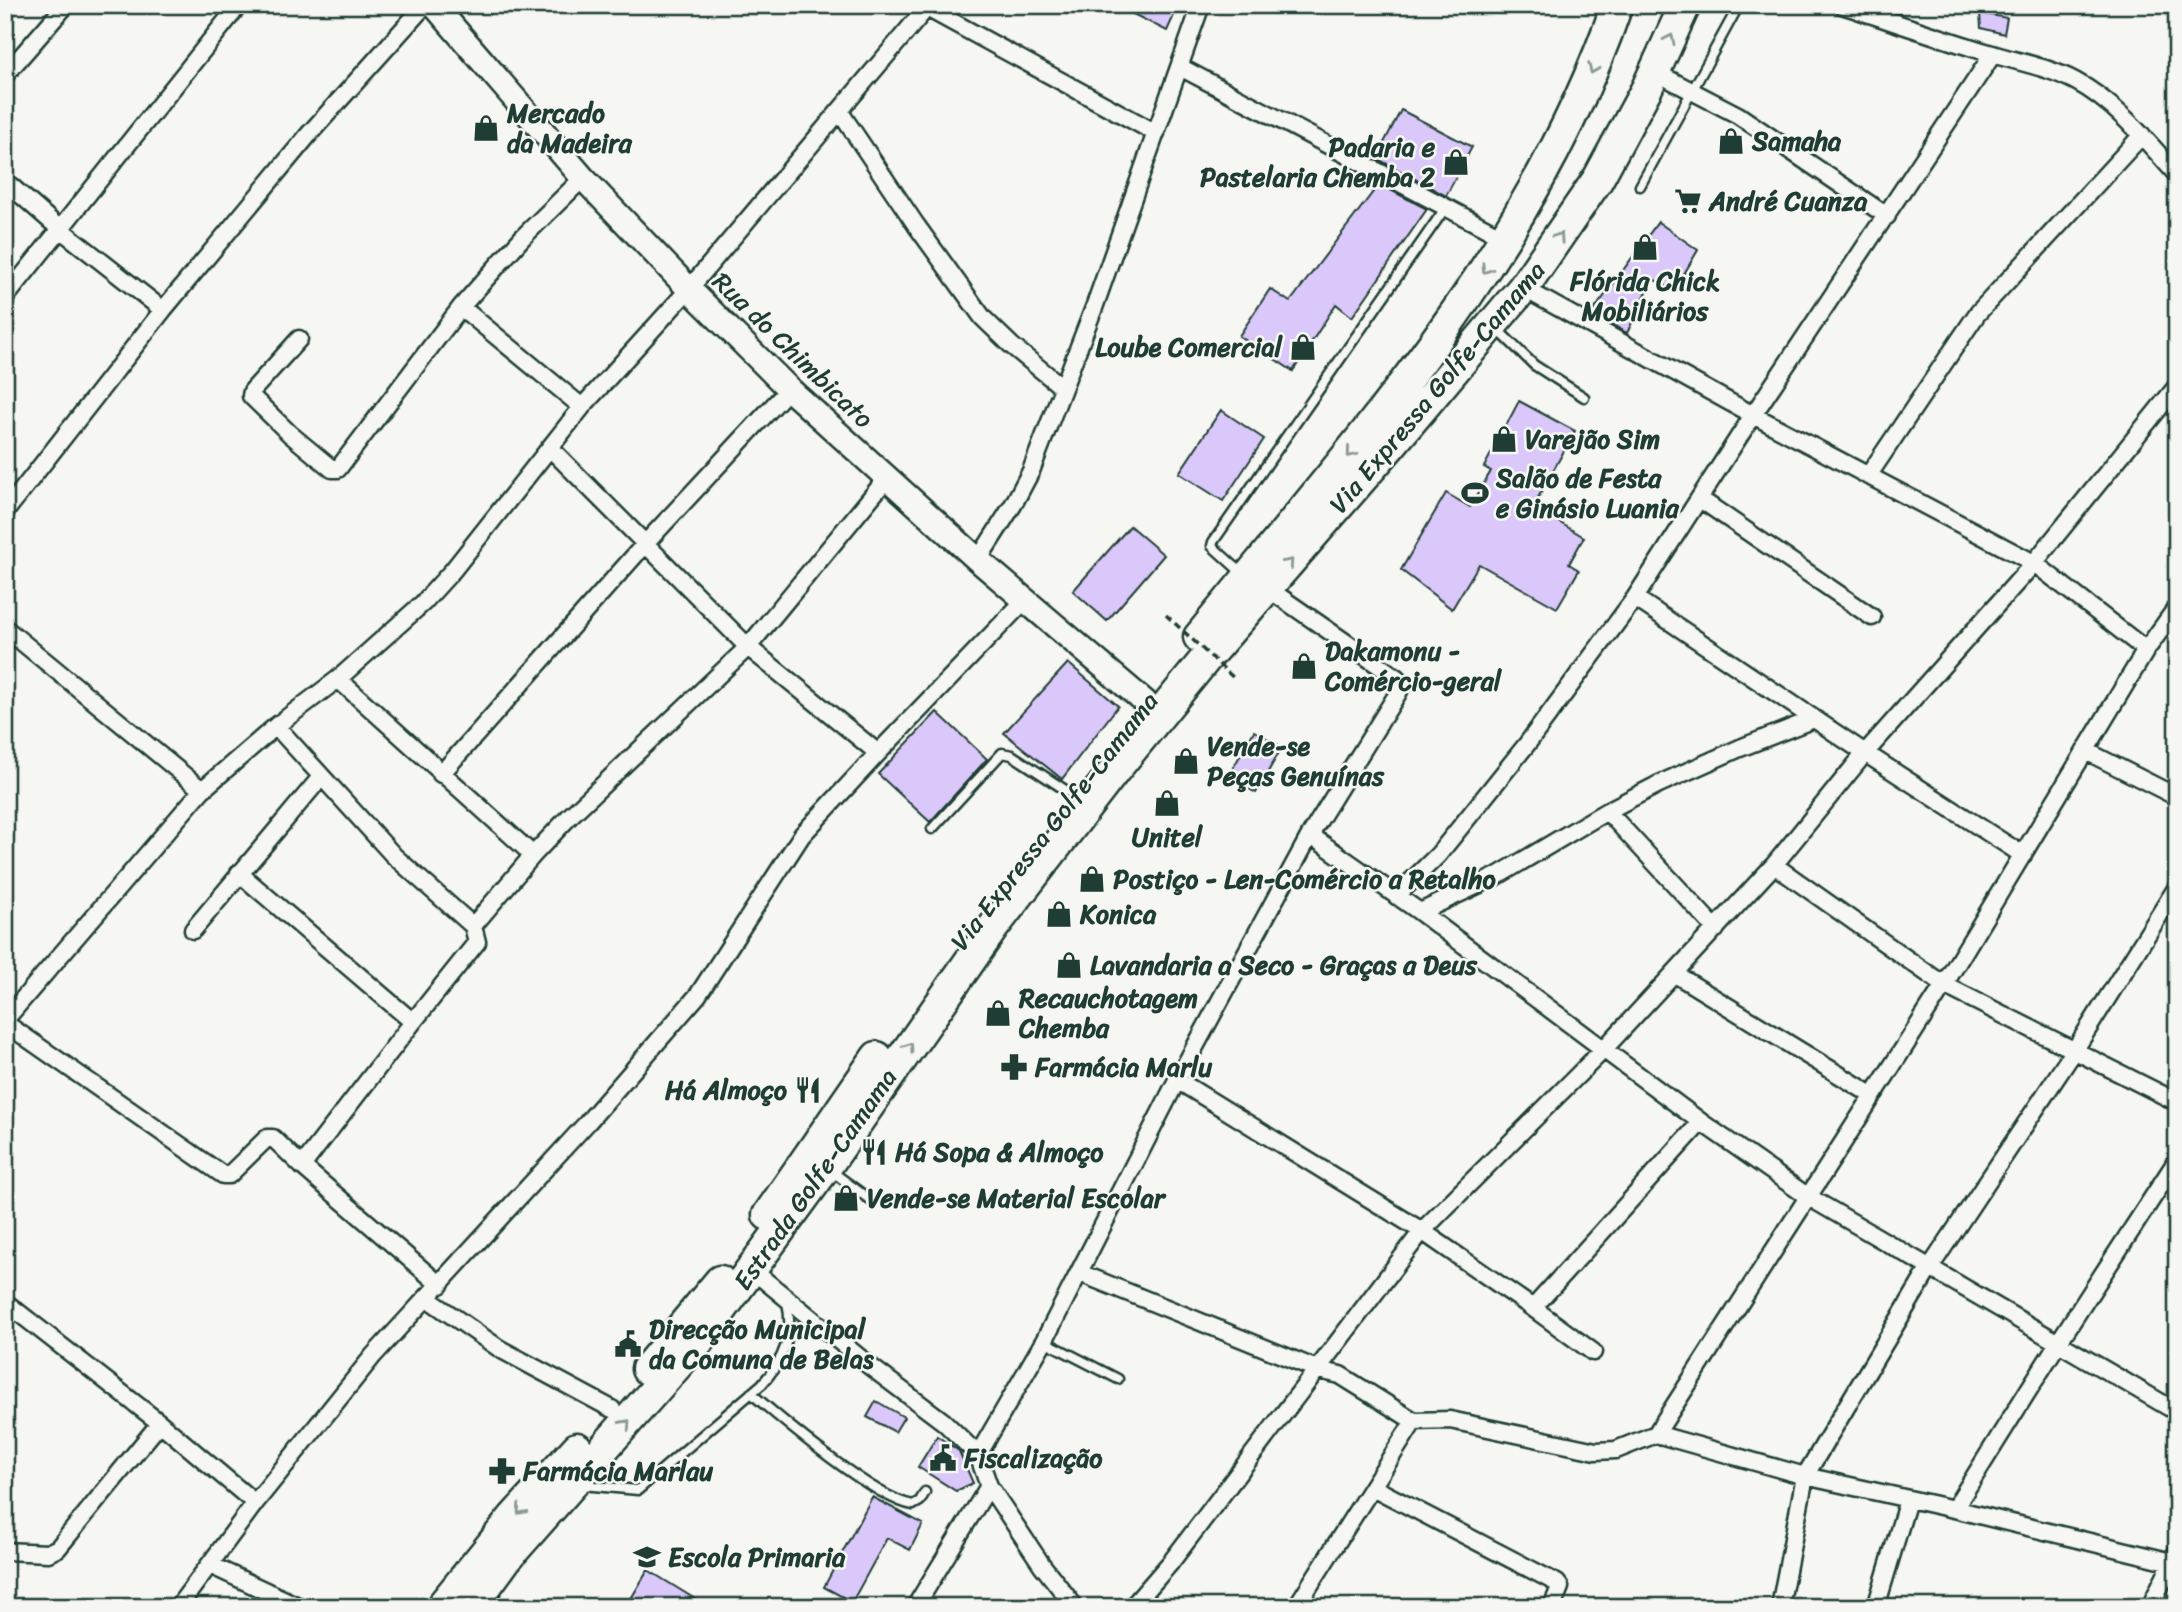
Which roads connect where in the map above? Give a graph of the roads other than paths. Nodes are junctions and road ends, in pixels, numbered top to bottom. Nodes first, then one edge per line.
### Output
1 (66, 5) edge
2 (239, 5) edge
3 (425, 5) edge
4 (434, 5) edge
5 (1201, 5) edge
6 (1617, 5) edge
7 (1685, 5) edge
8 (1739, 5) edge
9 (1842, 5) edge
10 (928, 7) edge
11 (1993, 54) junction
12 (1180, 68) junction
13 (1655, 72) junction
14 (5, 75) edge
15 (1693, 92) junction
16 (839, 112) junction
17 (1156, 133) junction
18 (2142, 135) junction
19 (2177, 175) edge
20 (583, 178) junction
21 (5, 181) edge
22 (1640, 186) dead end
23 (1446, 207) junction
24 (1887, 216) junction
25 (60, 229) junction
26 (1506, 239) junction
27 (1522, 288) junction
28 (690, 289) junction
29 (5, 298) edge
30 (461, 307) junction
31 (163, 310) junction
32 (1492, 325) junction
33 (299, 339) dead end
34 (2177, 386) edge
35 (1062, 387) junction
36 (789, 389) junction
37 (1584, 397) dead end
38 (582, 407) junction
39 (1753, 415) junction
40 (550, 448) junction
41 (1868, 476) junction
42 (887, 478) junction
43 (1700, 499) junction
44 (5, 512) edge
45 (645, 545) junction
46 (978, 560) junction
47 (2034, 563) junction
48 (1257, 582) junction
49 (1635, 598) junction
50 (1024, 601) junction
51 (2177, 607) edge
52 (1872, 617) dead end
53 (5, 628) edge
54 (748, 648) junction
55 (2146, 650) junction
56 (338, 679) junction
57 (1145, 702) junction
58 (1814, 719) junction
59 (276, 726) junction
60 (2086, 751) junction
61 (878, 752) junction
62 (1865, 752) junction
63 (1115, 770) joint
64 (441, 774) junction
65 (321, 778) junction
66 (202, 790) junction
67 (1073, 796) junction
68 (2177, 797) edge
69 (1607, 811) junction
70 (932, 829) dead end
71 (1310, 835) junction
72 (533, 855) junction
73 (2023, 855) junction
74 (1774, 865) junction
75 (239, 873) junction
76 (2177, 887) edge
77 (1396, 896) junction
78 (1420, 912) junction
79 (473, 926) junction
80 (1716, 929) junction
81 (193, 930) dead end
82 (1675, 974) junction
83 (1944, 985) junction
84 (5, 1022) edge
85 (413, 1022) junction
86 (1604, 1049) junction
87 (2074, 1051) junction
88 (1177, 1080) junction
89 (1872, 1095) junction
90 (2177, 1102) edge
91 (1701, 1122) junction
92 (2177, 1160) edge
93 (302, 1166) junction
94 (827, 1167) junction
95 (1807, 1196) junction
96 (873, 1202) dead end
97 (1422, 1231) junction
98 (1929, 1269) junction
99 (752, 1270) junction
100 (1080, 1273) junction
101 (440, 1285) junction
102 (785, 1296) junction
103 (428, 1299) junction
104 (5, 1303) edge
105 (1533, 1308) junction
106 (1044, 1341) junction
107 (2058, 1343) junction
108 (1593, 1352) dead end
109 (1318, 1370) junction
110 (1118, 1379) dead end
111 (751, 1393) junction
112 (612, 1409) junction
113 (2177, 1412) edge
114 (1414, 1421) junction
115 (160, 1423) junction
116 (1656, 1434) junction
117 (978, 1455) junction
118 (1805, 1476) junction
119 (572, 1484) junction
120 (989, 1486) junction
121 (1374, 1488) junction
122 (925, 1492) dead end
123 (1908, 1500) junction
124 (255, 1503) junction
125 (1954, 1509) junction
126 (5, 1551) edge
127 (2174, 1556) edge
128 (211, 1565) junction
129 (178, 1607) edge
130 (300, 1607) edge
131 (441, 1607) edge
132 (471, 1607) edge
133 (915, 1607) edge
134 (1075, 1607) edge
135 (1132, 1607) edge
136 (1296, 1607) edge
137 (1552, 1607) edge
138 (1780, 1607) edge
139 (1877, 1607) edge
140 (2150, 1607) edge

1 - 14 street
2 - 25 street
3 - 31 street
4 - 20 street, Rua do Chimbicato
5 - 12 street
6 -> 26 highway, Via Expressa Golfe-Camama
13 -> 7 highway, Via Expressa Golfe-Camama
8 - 15 lane
9 - 11 street
10 - 16 street
10 - 17 street
11 - 18 street
11 - 24 street
12 - 17 street
12 - 23 street
13 - 15 street
27 -> 13 highway, Via Expressa Golfe-Camama
15 - 22 lane
15 - 24 street
16 - 28 street
16 - 35 street
17 - 35 street
18 - 19 street
18 - 41 street
20 - 28 street, Rua do Chimbicato
20 - 30 street
21 - 25 street
23 - 26 street
23 - 48 lane
24 - 39 street
25 - 29 street
25 - 31 street
26 -> 48 highway, Via Expressa Golfe-Camama
27 - 32 highway, Via Expressa Golfe-Camama
27 - 39 street
28 - 36 street, Rua do Chimbicato
28 - 38 street
30 - 33 street
30 - 38 street
31 - 44 street
32 - 37 lane
48 -> 32 highway, Via Expressa Golfe-Camama
34 - 47 street
35 - 46 street
36 - 42 street, Rua do Chimbicato
36 - 45 street
38 - 40 street
39 - 41 street
39 - 43 street
40 - 45 street
40 - 56 street
41 - 47 street
42 - 46 street, Rua do Chimbicato
42 - 54 street
43 - 49 street
43 - 52 street
45 - 54 street
45 - 64 street
46 - 50 street, Rua do Chimbicato
47 - 55 street
47 - 62 street
48 - 57 highway, Via Expressa Golfe-Camama
48 - 63 highway, Via Expressa Golfe-Camama
48 - 71 street
49 - 58 street
49 - 77 street
50 - 57 street, Rua do Chimbicato
50 - 61 street
51 - 55 street
53 - 66 street
54 - 61 street
54 - 72 street
55 - 60 street
56 - 59 street
56 - 64 street
57 - 67 highway, Via Expressa Golfe-Camama
58 - 62 street
58 - 69 street
59 - 65 street
59 - 66 street
60 - 68 street
60 - 73 street
61 - 101 street
62 - 73 street
62 - 74 street
94 -> 63 highway, Estrada Golfe-Camama
64 - 72 street
65 - 75 street
65 - 79 street
66 - 84 street
67 - 70 lane
67 - 112 highway, Via Expressa Golfe-Camama
69 - 78 street
69 - 80 street
71 - 77 street
71 - 88 street
72 - 79 street
73 - 83 street
74 - 80 street
74 - 83 street
75 - 81 street
75 - 85 street
76 - 87 street
77 - 78 street
78 - 86 street
79 - 85 street
80 - 82 street
82 - 86 street
82 - 89 street
83 - 87 street
83 - 89 street
84 - 93 street
85 - 93 street
86 - 91 street
86 - 97 street
87 - 90 street
87 - 98 street
88 - 97 street
88 - 100 street
89 - 95 street
91 - 95 street
91 - 105 street
92 - 107 street
93 - 101 street
94 - 96 lane
94 - 99 highway, Estrada Golfe-Camama
95 - 98 street
95 - 116 street
97 - 105 street
97 - 109 street
98 - 107 street
98 - 118 street
99 - 102 street
119 -> 99 highway, Estrada Golfe-Camama
100 - 106 street
100 - 109 street
101 - 103 street
102 - 111 lane
102 - 117 street
103 - 112 street
103 - 124 street
104 - 115 street
105 - 108 street
106 - 110 lane
106 - 117 street
107 - 113 street
107 - 125 street
109 - 114 street
109 - 135 street
111 - 119 lane
111 - 122 lane
112 -> 131 highway, Via Expressa Golfe-Camama
114 - 116 street
114 - 121 street
115 - 124 street
115 - 126 street
116 - 118 street
117 - 120 street
118 - 123 street
118 - 138 street
119 - 132 highway, Estrada Golfe-Camama
120 - 133 street
120 - 134 street
121 - 136 street
121 - 137 street
123 - 125 street
123 - 139 street
124 - 128 street
125 - 127 street
127 - 140 street
128 - 129 street
128 - 130 street

